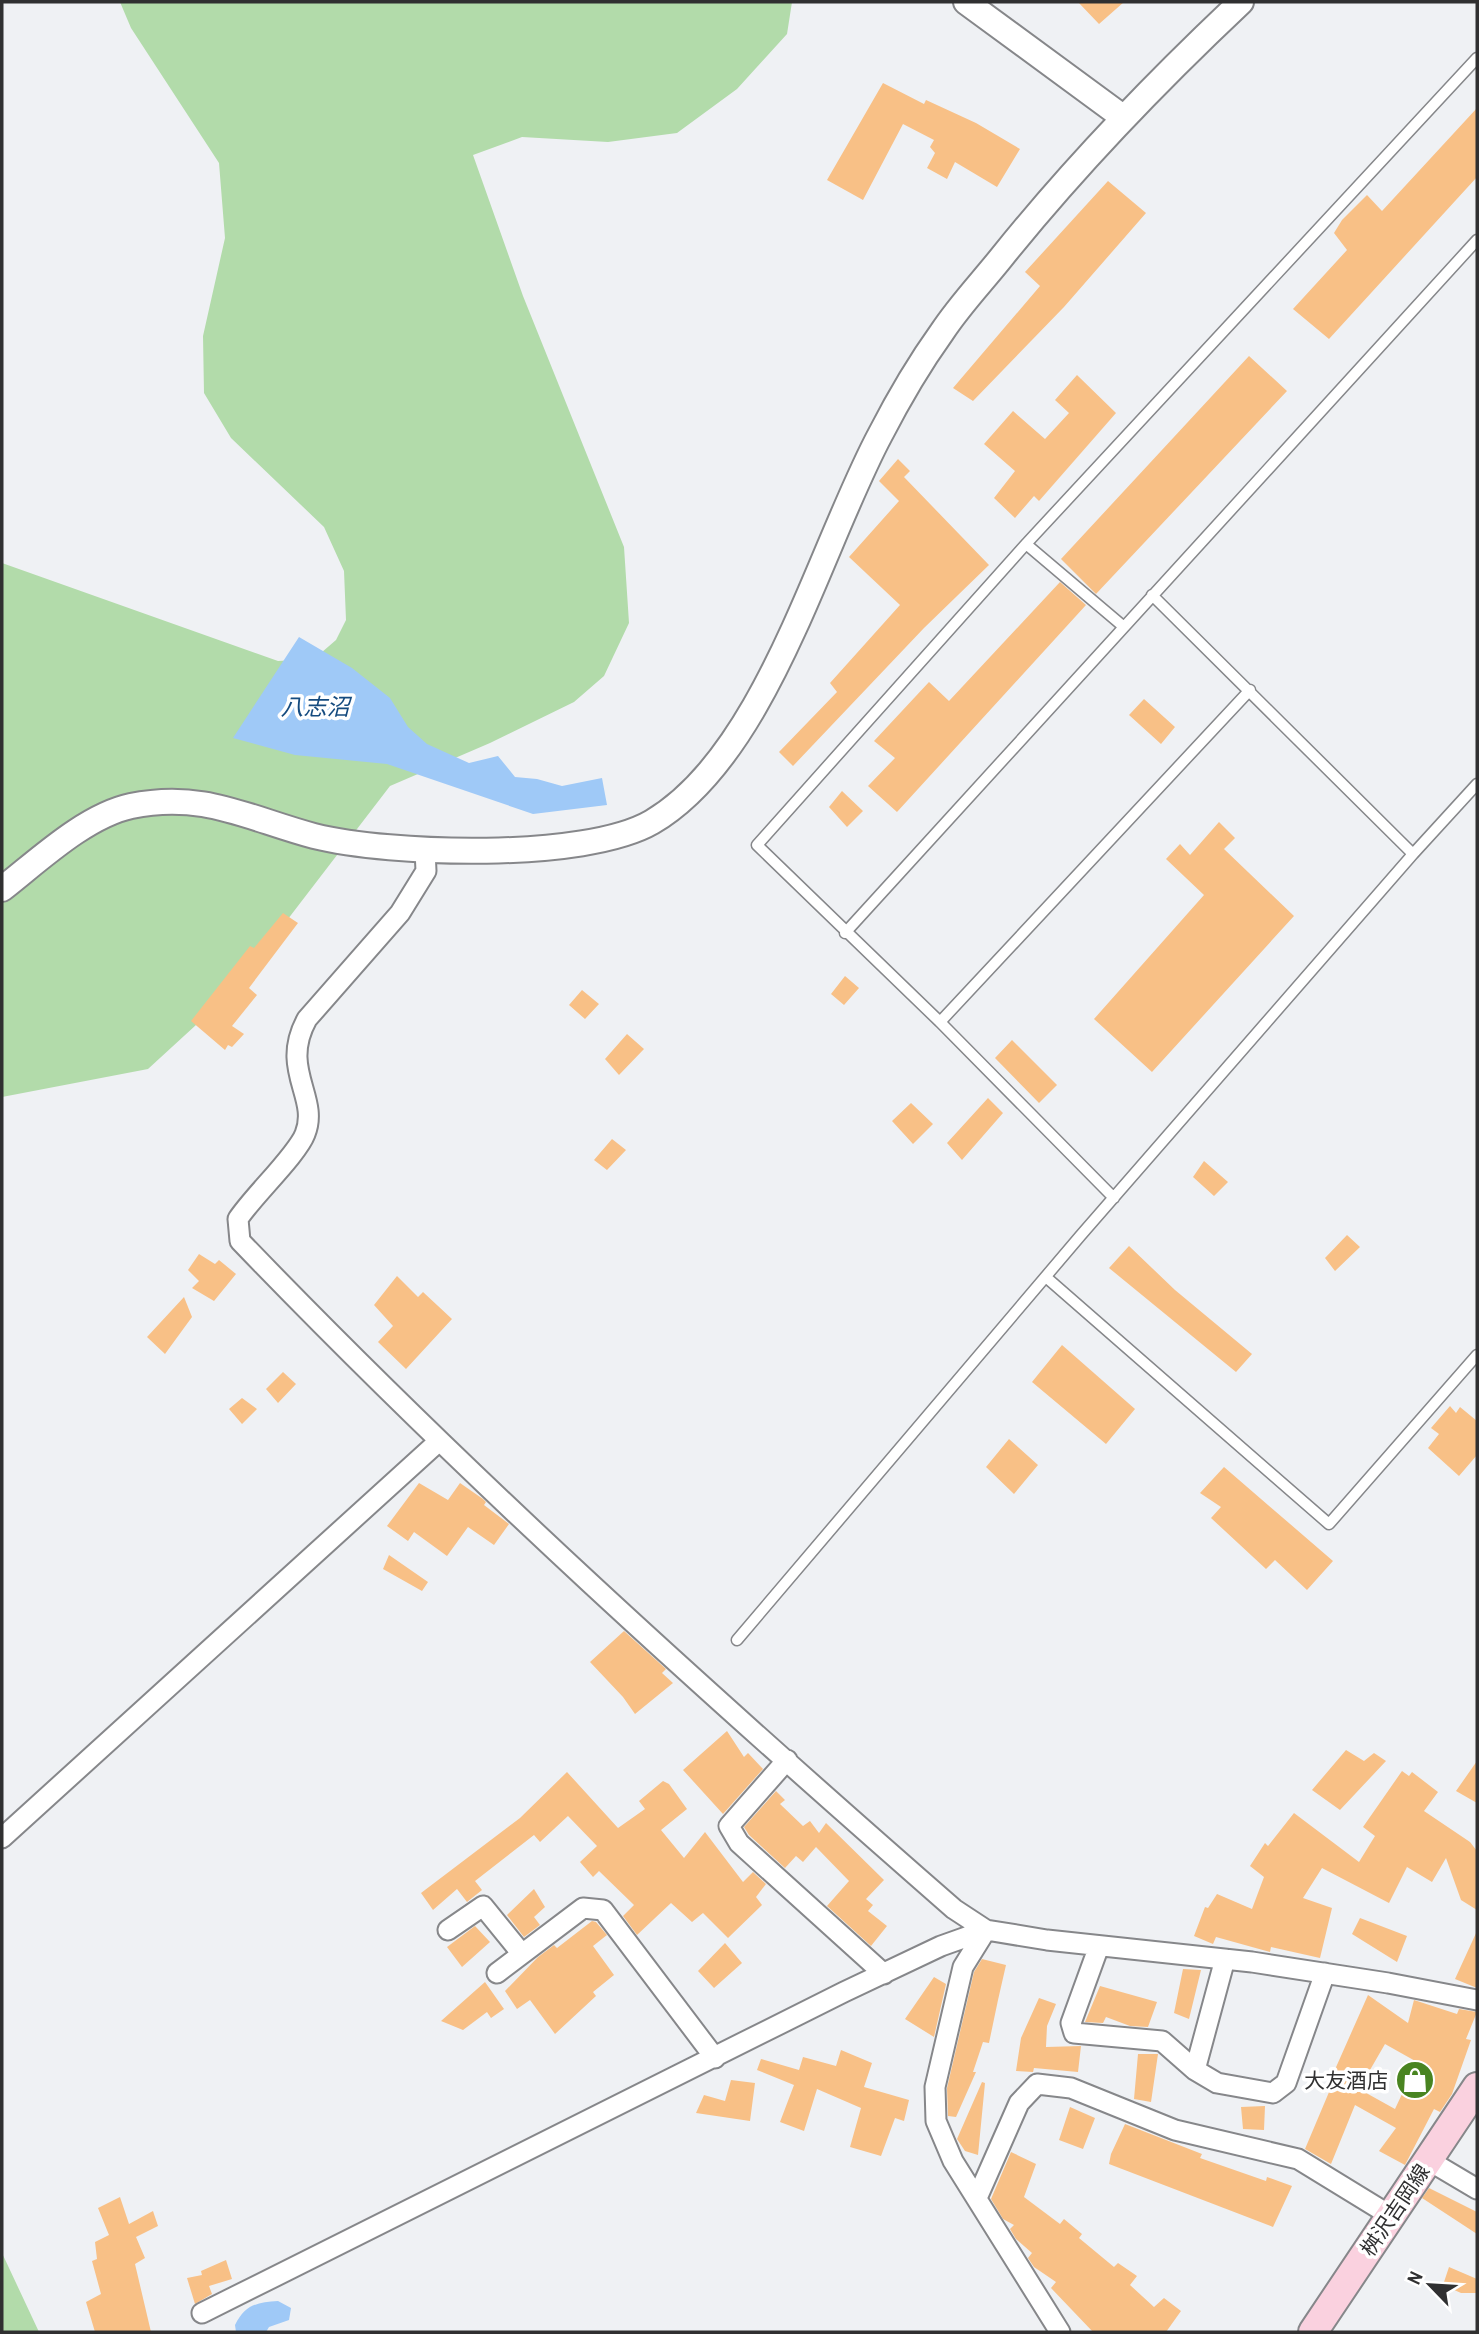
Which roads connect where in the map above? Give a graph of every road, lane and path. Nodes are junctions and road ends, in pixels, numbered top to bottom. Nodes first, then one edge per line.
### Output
1 (966, 2) edge
2 (1241, 2) edge
3 (1477, 58) edge
4 (1124, 118) junction
5 (1477, 240) edge
6 (1026, 544) junction
7 (1152, 594) junction
8 (1124, 627) junction
9 (1250, 690) junction
10 (1477, 784) edge
11 (425, 850) junction
12 (1413, 854) junction
13 (2, 889) edge
14 (845, 933) junction
15 (940, 1022) junction
16 (1114, 1198) junction
17 (1047, 1278) junction
18 (1477, 1355) edge
19 (438, 1442) junction
20 (737, 1640) dead end
21 (787, 1760) junction
22 (2, 1838) edge
23 (448, 1930) dead end
24 (986, 1930) junction
25 (1099, 1946) junction
26 (522, 1954) junction
27 (1225, 1959) junction
28 (497, 1973) dead end
29 (884, 1973) junction
30 (1325, 1973) junction
31 (1477, 2000) edge
32 (715, 2058) junction
33 (1195, 2070) junction
34 (1477, 2087) edge
35 (1428, 2160) junction
36 (1477, 2189) edge
37 (977, 2197) junction
38 (1391, 2216) junction
39 (202, 2313) dead end
40 (1060, 2332) edge
41 (1313, 2332) edge

1 - 4 street
2 - 4 street
3 - 6 lane
4 - 11 street
5 - 7 lane
6 - 8 lane
6 - 14 lane
7 - 8 lane
7 - 9 lane
8 - 14 lane
9 - 12 lane
9 - 15 lane
10 - 12 lane
11 - 13 street
11 - 19 street
12 - 16 lane
14 - 15 lane
15 - 16 lane
16 - 17 lane
17 - 18 lane
17 - 20 lane
19 - 21 street
19 - 22 street
21 - 24 street
21 - 29 street
23 - 26 street
24 - 25 street
24 - 29 street
24 - 37 street
25 - 27 street
25 - 33 street
26 - 28 street
26 - 32 street
27 - 30 street
27 - 33 street
29 - 32 street
30 - 31 street
30 - 33 street
32 - 39 street
34 - 35 main road, 桝沢吉岡線
35 - 36 street
35 - 38 main road, 桝沢吉岡線
37 - 38 street
37 - 40 street
38 - 41 main road, 桝沢吉岡線

